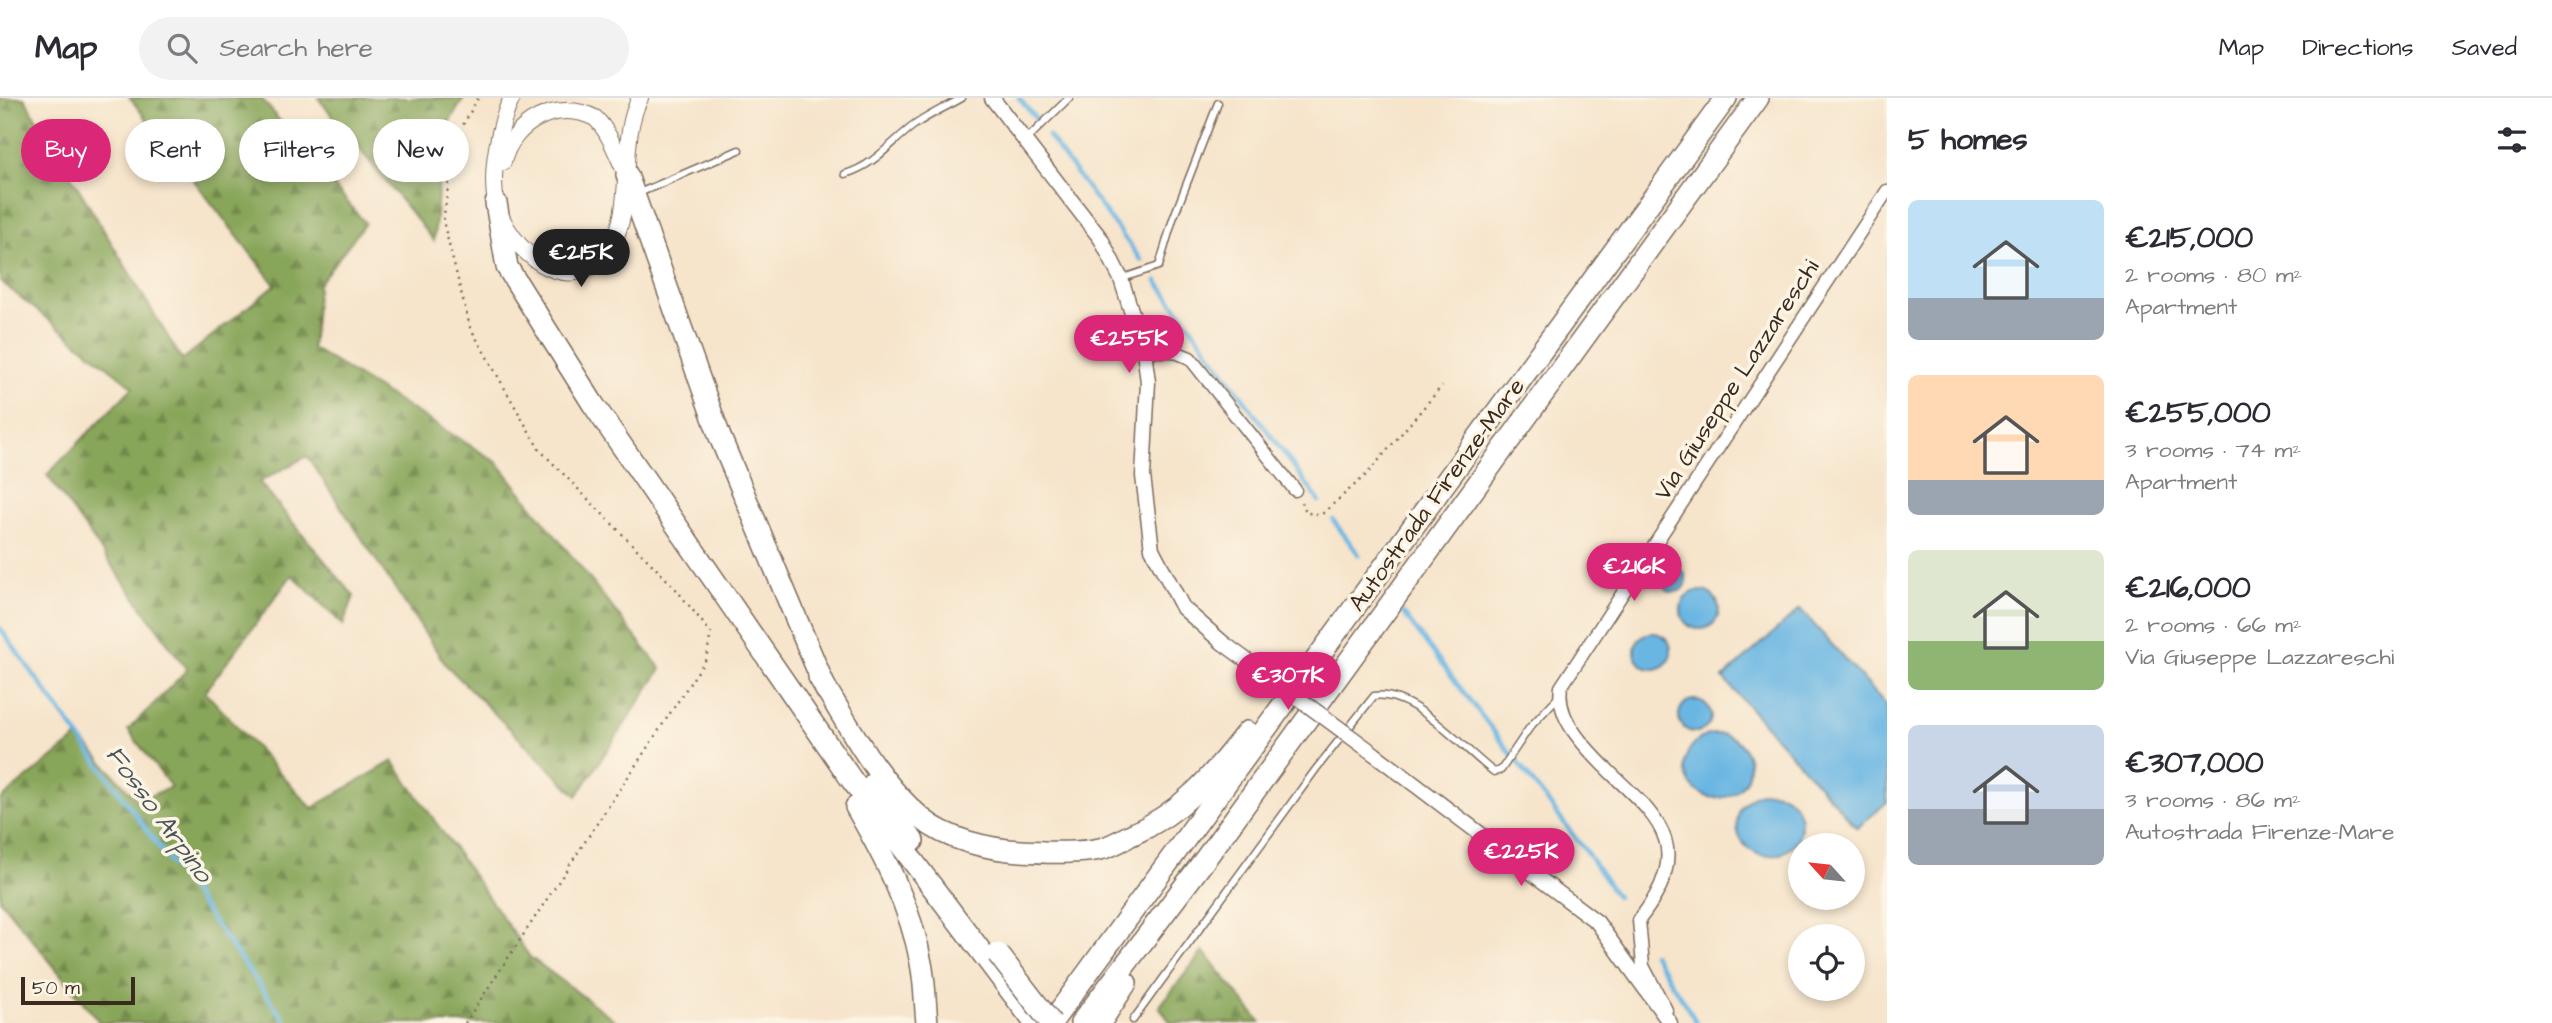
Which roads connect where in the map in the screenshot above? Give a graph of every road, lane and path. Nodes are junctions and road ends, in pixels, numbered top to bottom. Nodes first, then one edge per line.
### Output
1 (478, 98) edge
2 (512, 98) edge
3 (640, 98) edge
4 (962, 98) edge
5 (992, 98) edge
6 (1069, 98) edge
7 (1726, 98) edge
8 (1758, 98) edge
9 (1218, 103) dead end
10 (1026, 140) junction
11 (739, 150) dead end
12 (845, 174) dead end
13 (630, 185) junction
14 (1887, 191) edge
15 (496, 197) junction
16 (1121, 279) junction
17 (1144, 351) junction
18 (1442, 386) dead end
19 (1505, 403) junction
20 (1295, 490) joint
21 (777, 668) junction
22 (820, 677) junction
23 (1559, 696) junction
24 (1206, 858) junction
25 (993, 958) junction
26 (1133, 1020) dead end
27 (465, 1023) edge
28 (927, 1023) edge
29 (1035, 1023) edge
30 (1051, 1023) edge
31 (1081, 1023) edge
32 (1100, 1023) edge
33 (1672, 1023) edge

1 - 27 path
2 - 15 main road
3 - 13 main road
4 - 12 lane
5 - 10 street
6 - 10 lane
7 - 19 highway, Autostrada Firenze-Mare
8 - 24 highway, Autostrada Firenze-Mare
9 - 16 lane
10 - 16 street
11 - 13 lane
13 - 15 main road
13 - 15 main road
13 - 22 highway
14 - 23 street, Via Giuseppe Lazzareschi
15 - 21 highway
16 - 17 street
17 - 20 street
17 - 33 street, bridge
18 - 20 path
19 - 22 highway
19 - 30 highway, Autostrada Firenze-Mare
21 - 25 highway
21 - 28 highway
22 - 25 highway
23 - 26 lane
23 - 33 street
24 - 31 highway, Autostrada Firenze-Mare
24 - 32 highway
25 - 29 highway
25 - 30 highway, bridge

